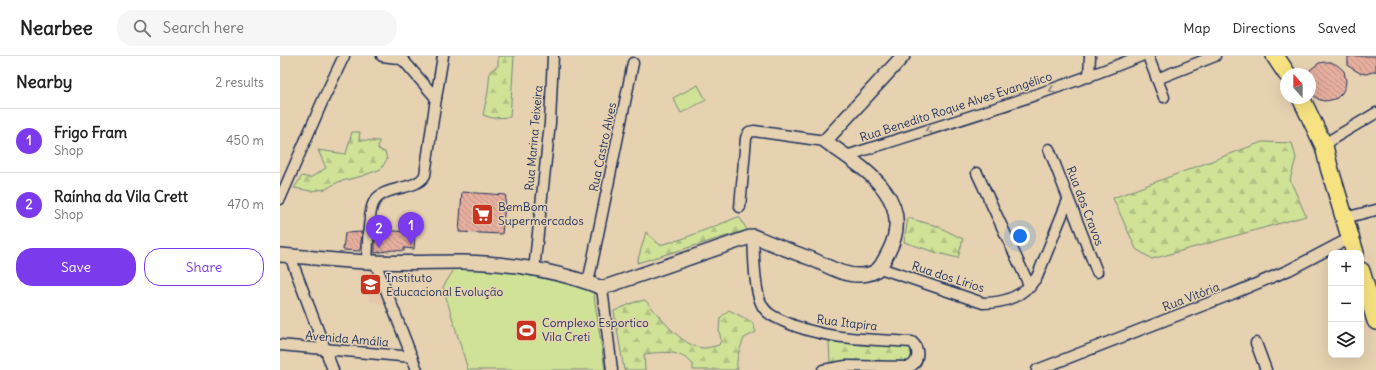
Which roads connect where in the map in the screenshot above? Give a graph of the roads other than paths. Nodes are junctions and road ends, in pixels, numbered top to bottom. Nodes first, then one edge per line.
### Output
1 (344, 56) edge
2 (382, 56) edge
3 (444, 56) edge
4 (553, 56) edge
5 (903, 56) edge
6 (1090, 56) edge
7 (1141, 56) edge
8 (1148, 56) edge
9 (1215, 56) edge
10 (1275, 56) edge
11 (633, 63) dead end
12 (1283, 68) edge
13 (1089, 77) junction
14 (1157, 79) junction
15 (1164, 97) dead end
16 (436, 98) junction
17 (1304, 104) edge
18 (1376, 113) edge
19 (825, 141) junction
20 (1324, 146) junction
21 (1049, 150) dead end
22 (846, 156) junction
23 (977, 173) dead end
24 (280, 199) edge
25 (1068, 200) junction
26 (740, 207) dead end
27 (1376, 210) edge
28 (1344, 218) junction
29 (753, 236) junction
30 (1352, 246) edge
31 (285, 256) edge
32 (371, 262) junction
33 (880, 268) junction
34 (534, 270) junction
35 (1097, 272) dead end
36 (1364, 281) edge
37 (588, 282) junction
38 (1030, 287) junction
39 (602, 288) junction
40 (1376, 321) edge
41 (1256, 343) dead end
42 (280, 345) edge
43 (325, 350) junction
44 (412, 357) junction
45 (333, 370) edge
46 (417, 370) edge
47 (612, 370) edge
48 (825, 370) edge
49 (1037, 370) edge
50 (1266, 370) edge

1 - 24 street
2 - 16 street
3 - 16 street
4 - 34 street, Rua Marina Teixeira
5 - 19 street
6 - 13 street
7 - 13 street, Rua Benedito Roque Alves Evangélico
8 - 14 street
9 - 14 street
10 - 12 main road
11 - 37 street, Rua Castro Alves
13 -> 22 street, Rua Benedito Roque Alves Evangélico
14 - 15 street
16 - 32 street
17 - 20 main road
18 - 20 street
19 - 22 street
19 - 26 street
20 - 28 main road
21 - 25 street, Rua dos Cravos
22 - 33 street
23 - 38 street
25 - 35 street, Rua dos Cravos
25 - 38 street
27 - 28 street
28 - 30 main road
29 - 33 street
29 - 39 street
29 - 48 street, Rua Itapira
30 - 49 street, Rua Vitória
31 - 32 street
31 - 43 street
32 - 34 street
32 - 44 street
33 - 38 street, Rua dos Lírios
34 - 37 street
36 - 40 main road
37 - 39 street
39 - 47 street
41 - 50 street
42 - 43 street, Avenida Amália
43 - 44 street, Avenida Amália
43 - 45 street
44 - 46 street

